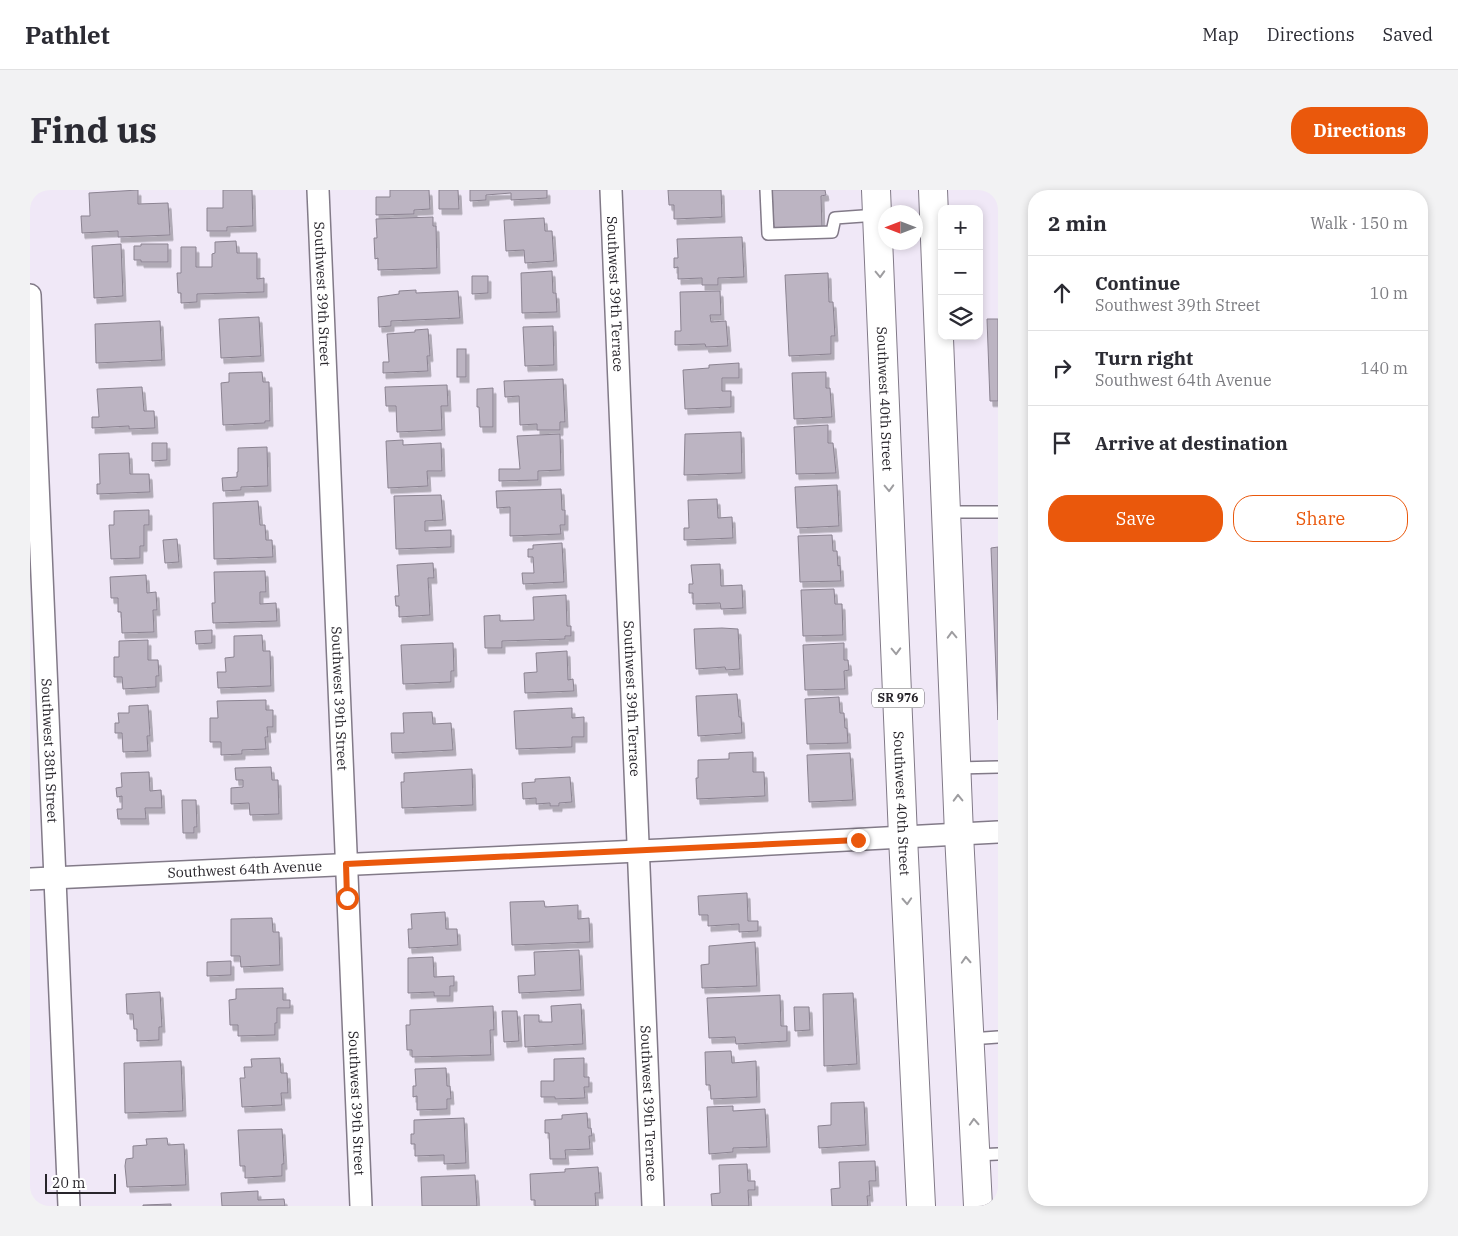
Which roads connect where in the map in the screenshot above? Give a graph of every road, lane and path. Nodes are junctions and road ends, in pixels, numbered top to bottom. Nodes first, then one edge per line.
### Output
1 (318, 190) edge
2 (611, 190) edge
3 (766, 190) edge
4 (934, 190) edge
5 (876, 202) edge
6 (30, 296) edge
7 (947, 512) junction
8 (998, 512) edge
9 (998, 767) edge
10 (957, 768) junction
11 (998, 832) edge
12 (959, 834) junction
13 (903, 837) junction
14 (638, 851) junction
15 (346, 864) junction
16 (55, 877) junction
17 (30, 879) edge
18 (998, 1037) edge
19 (970, 1039) junction
20 (987, 1155) edge
21 (69, 1206) edge
22 (361, 1206) edge
23 (653, 1206) edge
24 (921, 1206) edge
25 (978, 1206) edge

1 - 15 street, Southwest 39th Street
2 - 14 street, Southwest 39th Terrace
3 - 5 lane
4 - 7 main road
5 -> 13 main road, Southwest 40th Street / SR 976
6 - 16 street, Southwest 38th Street
7 - 8 lane
10 -> 7 main road
9 - 10 lane
12 -> 10 main road
11 - 12 street, Southwest 64th Avenue
12 - 13 street, Southwest 64th Avenue
19 -> 12 main road
13 - 14 street, Southwest 64th Avenue
13 -> 24 main road, Southwest 40th Street / SR 976
14 - 15 street, Southwest 64th Avenue
14 - 23 street, Southwest 39th Terrace
15 - 16 street, Southwest 64th Avenue
15 - 22 street, Southwest 39th Street
16 - 17 street, Southwest 64th Avenue
16 - 21 street, Southwest 38th Street
18 - 19 lane
20 -> 19 main road
20 - 25 main road

